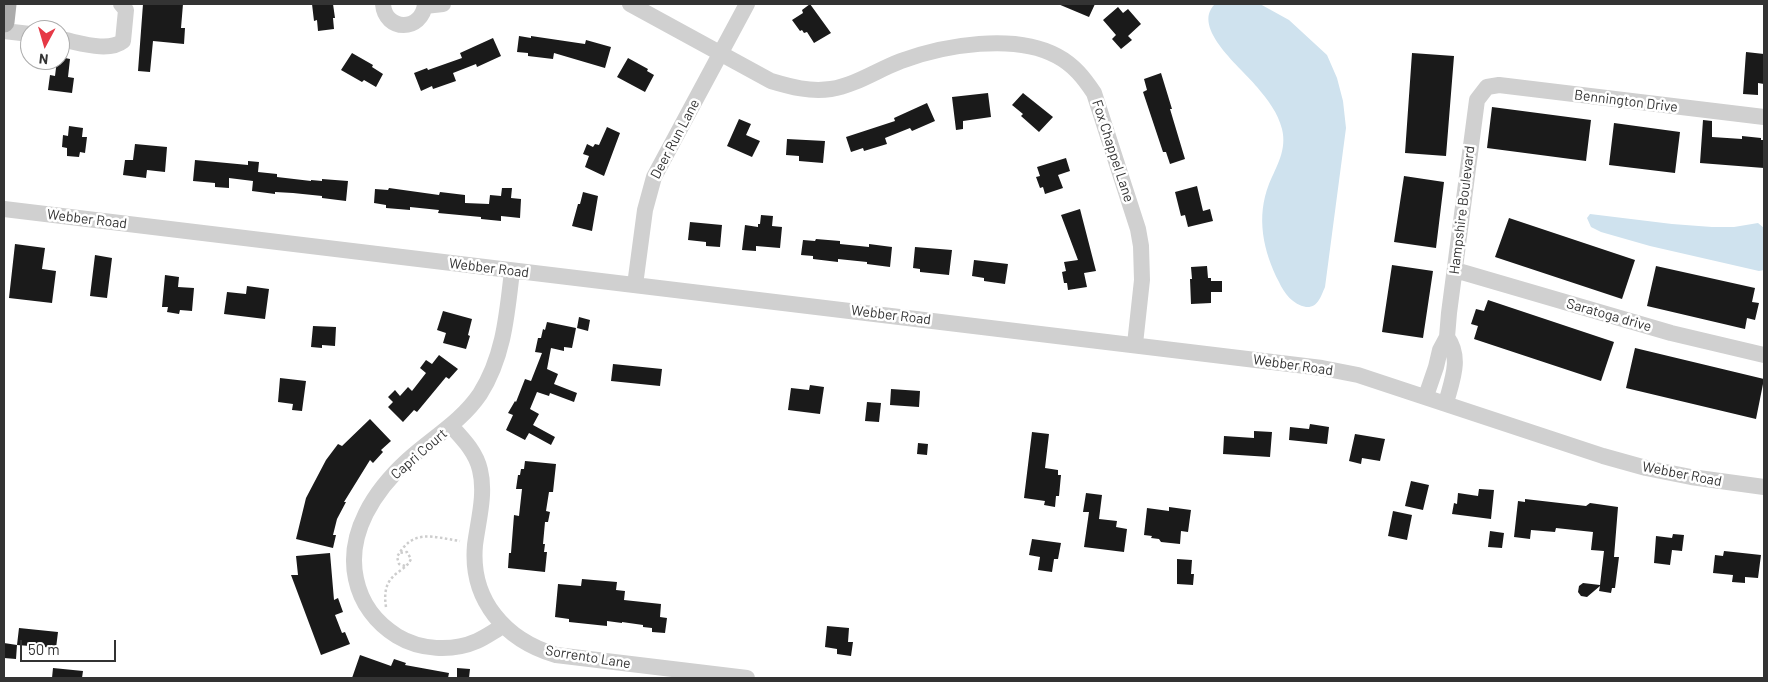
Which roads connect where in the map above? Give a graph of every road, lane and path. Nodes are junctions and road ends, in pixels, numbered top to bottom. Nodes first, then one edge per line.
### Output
1 (6, 4) edge
2 (121, 4) edge
3 (382, 4) edge
4 (443, 4) edge
5 (630, 4) edge
6 (747, 4) edge
7 (425, 5) edge
8 (4, 22) edge
9 (4, 31) edge
10 (20, 33) edge
11 (70, 41) edge
12 (720, 54) junction
13 (1487, 88) joint
14 (1764, 117) edge
15 (4, 209) edge
16 (1456, 270) junction
17 (512, 271) junction
18 (635, 285) junction
19 (1447, 337) junction
20 (1135, 344) junction
21 (1764, 355) edge
22 (1426, 396) junction
23 (1446, 403) junction
24 (451, 426) junction
25 (1764, 487) edge
26 (460, 540) dead end
27 (399, 552) junction
28 (406, 566) junction
29 (379, 622) junction
30 (503, 626) junction
31 (746, 678) edge

1 - 8 main road
2 - 11 street
3 - 7 street
4 - 7 street
5 - 12 street, Fox Chappel Lane
6 - 12 street, Deer Run Lane
9 - 10 street
12 - 18 street, Deer Run Lane
12 - 20 street, Fox Chappel Lane
13 - 14 street, Bennington Drive
13 - 16 street, Hampshire Boulevard
15 - 17 street, Webber Road
16 - 19 street, Hampshire Boulevard
16 - 21 street, Saratoga drive
17 - 18 street, Webber Road
17 - 24 street, Capri Court
18 - 20 street, Webber Road
19 - 22 street, Hampshire Boulevard
19 - 23 street, Hampshire Boulevard
20 - 22 street, Webber Road
22 - 23 street, Webber Road
23 - 25 street, Webber Road
24 - 29 street, Capri Court
24 - 30 street, Sorrento Lane
26 - 27 path
27 - 28 path
27 - 28 path
28 - 29 path
29 - 30 street, Capri Court
30 - 31 street, Sorrento Lane

